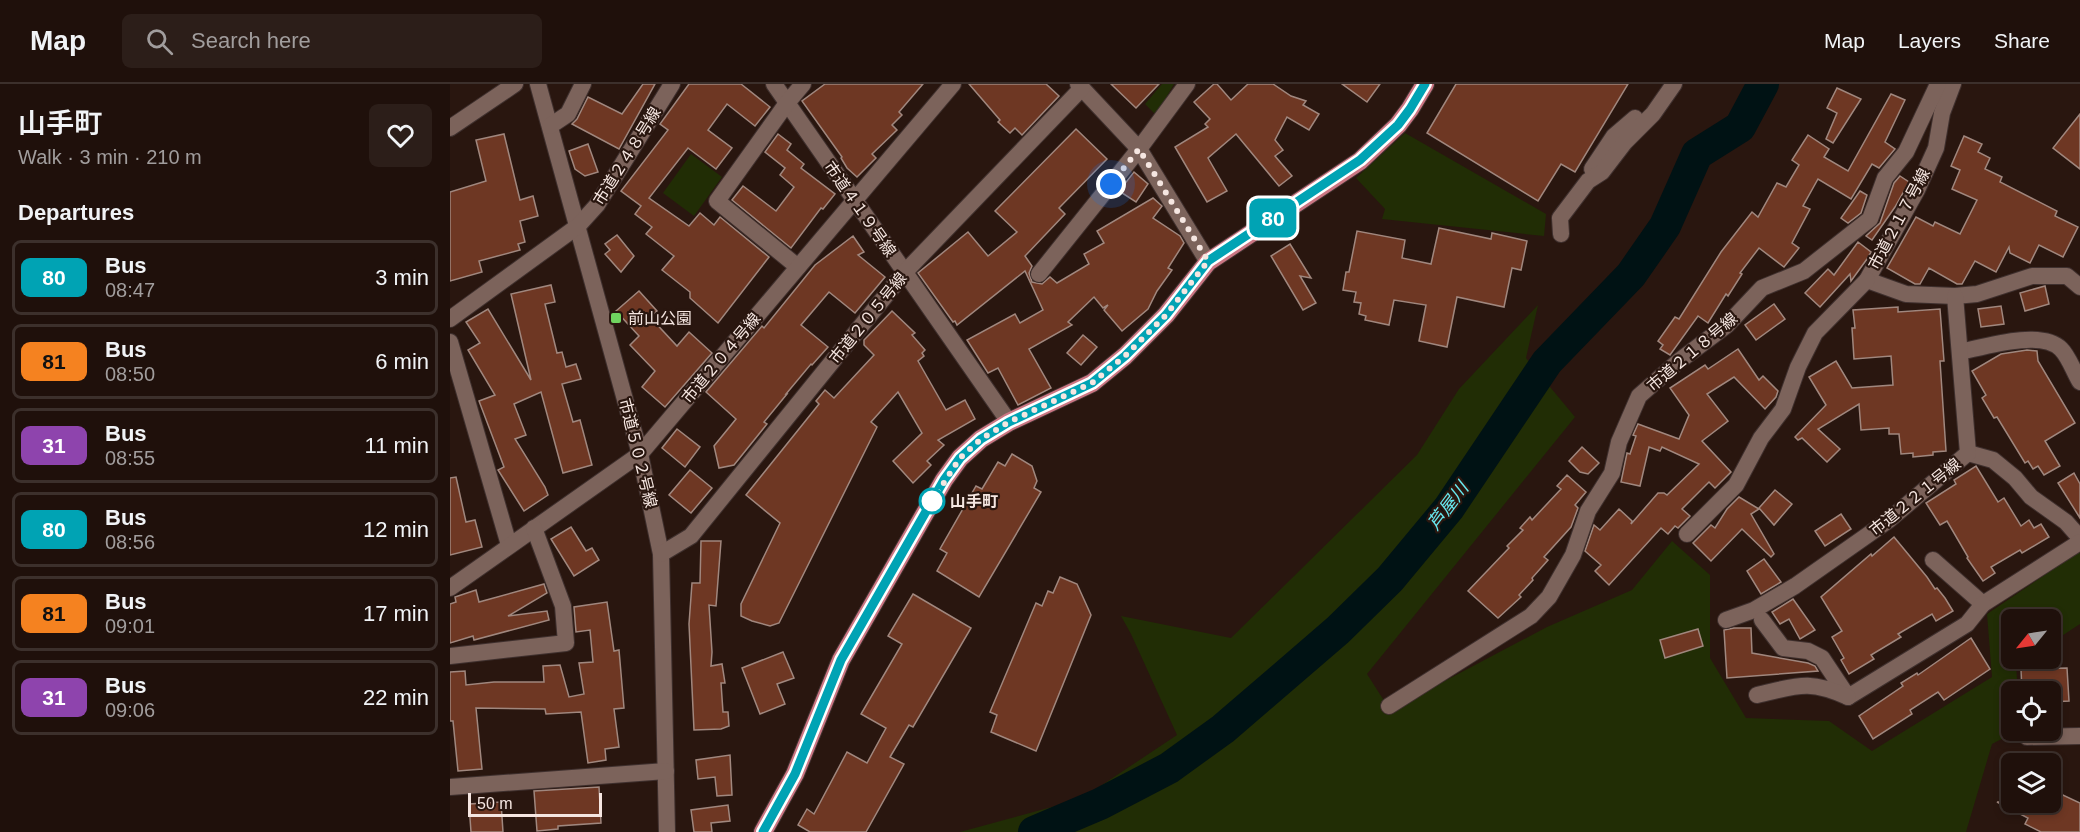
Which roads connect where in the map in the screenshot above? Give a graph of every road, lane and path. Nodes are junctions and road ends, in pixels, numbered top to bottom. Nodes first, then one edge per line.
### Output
1 (515, 84) edge
2 (538, 84) edge
3 (583, 84) edge
4 (672, 84) edge
5 (774, 84) edge
6 (803, 84) edge
7 (953, 84) edge
8 (1187, 84) edge
9 (1425, 84) edge
10 (1660, 84) edge
11 (1674, 84) edge
12 (1938, 84) edge
13 (1953, 84) edge
14 (1080, 86) edge
15 (787, 103) junction
16 (550, 126) junction
17 (450, 128) edge
18 (1139, 149) junction
19 (1588, 181) junction
20 (855, 201) junction
21 (578, 226) junction
22 (1561, 234) dead end
23 (1208, 261) junction
24 (798, 267) junction
25 (2073, 272) edge
26 (904, 273) junction
27 (1039, 274) dead end
28 (1868, 280) junction
29 (2080, 287) edge
30 (1955, 296) junction
31 (450, 319) edge
32 (450, 342) edge
33 (1960, 352) junction
34 (2080, 382) edge
35 (1009, 422) junction
36 (1968, 453) junction
37 (640, 454) junction
38 (534, 528) junction
39 (1687, 534) dead end
40 (2080, 540) edge
41 (508, 545) junction
42 (661, 554) junction
43 (1933, 560) dead end
44 (450, 588) edge
45 (1983, 604) junction
46 (1726, 620) dead end
47 (1761, 620) dead end
48 (450, 656) edge
49 (1756, 694) dead end
50 (1843, 699) junction
51 (1389, 706) dead end
52 (2061, 736) edge
53 (2080, 736) edge
54 (666, 771) junction
55 (450, 787) edge
56 (667, 832) edge
57 (763, 832) edge

1 - 17 street
2 - 16 street, 市道５０２号線
3 - 16 street
4 - 21 street, 市道２４８号線
5 - 15 street, 市道４１９号線
6 - 15 street
7 - 20 street, 市道２０４号線
8 - 18 street
9 - 23 main road
10 - 19 street
11 - 19 street
12 - 51 street, 市道２１８号線
13 - 28 street, 市道２１７号線
14 - 18 street
14 - 26 street, 市道２０５号線
15 - 20 street, 市道４１９号線
15 - 24 street
16 - 21 street, 市道５０２号線
18 - 23 street
18 - 27 street
19 - 22 street
20 - 24 street, 市道２０４号線
20 - 26 street, 市道４１９号線
21 - 31 street, 市道２４８号線
21 - 37 street, 市道５０２号線
23 - 35 main road
24 - 37 street, 市道２０４号線
25 - 29 street, 市道２１７号線
25 - 30 street, 市道２１７号線
26 - 35 street, 市道４１９号線
26 - 42 street, 市道２０５号線
28 - 30 street, 市道２１７号線
28 - 39 street
30 - 33 street, 市道２２１号線
32 - 41 street
33 - 34 street
33 - 36 street, 市道２２１号線
35 - 57 main road
36 - 40 street
36 - 46 street, 市道２２１号線
37 - 38 street, 市道２０４号線
37 - 42 street, 市道５０２号線
38 - 41 street, 市道２０４号線
38 - 48 street
40 - 45 street
41 - 44 street, 市道２０４号線
42 - 54 street, 市道５０２号線
43 - 45 street
45 - 50 street
47 - 50 street
49 - 50 street
52 - 53 street
54 - 55 street
54 - 56 street, 市道５０２号線

